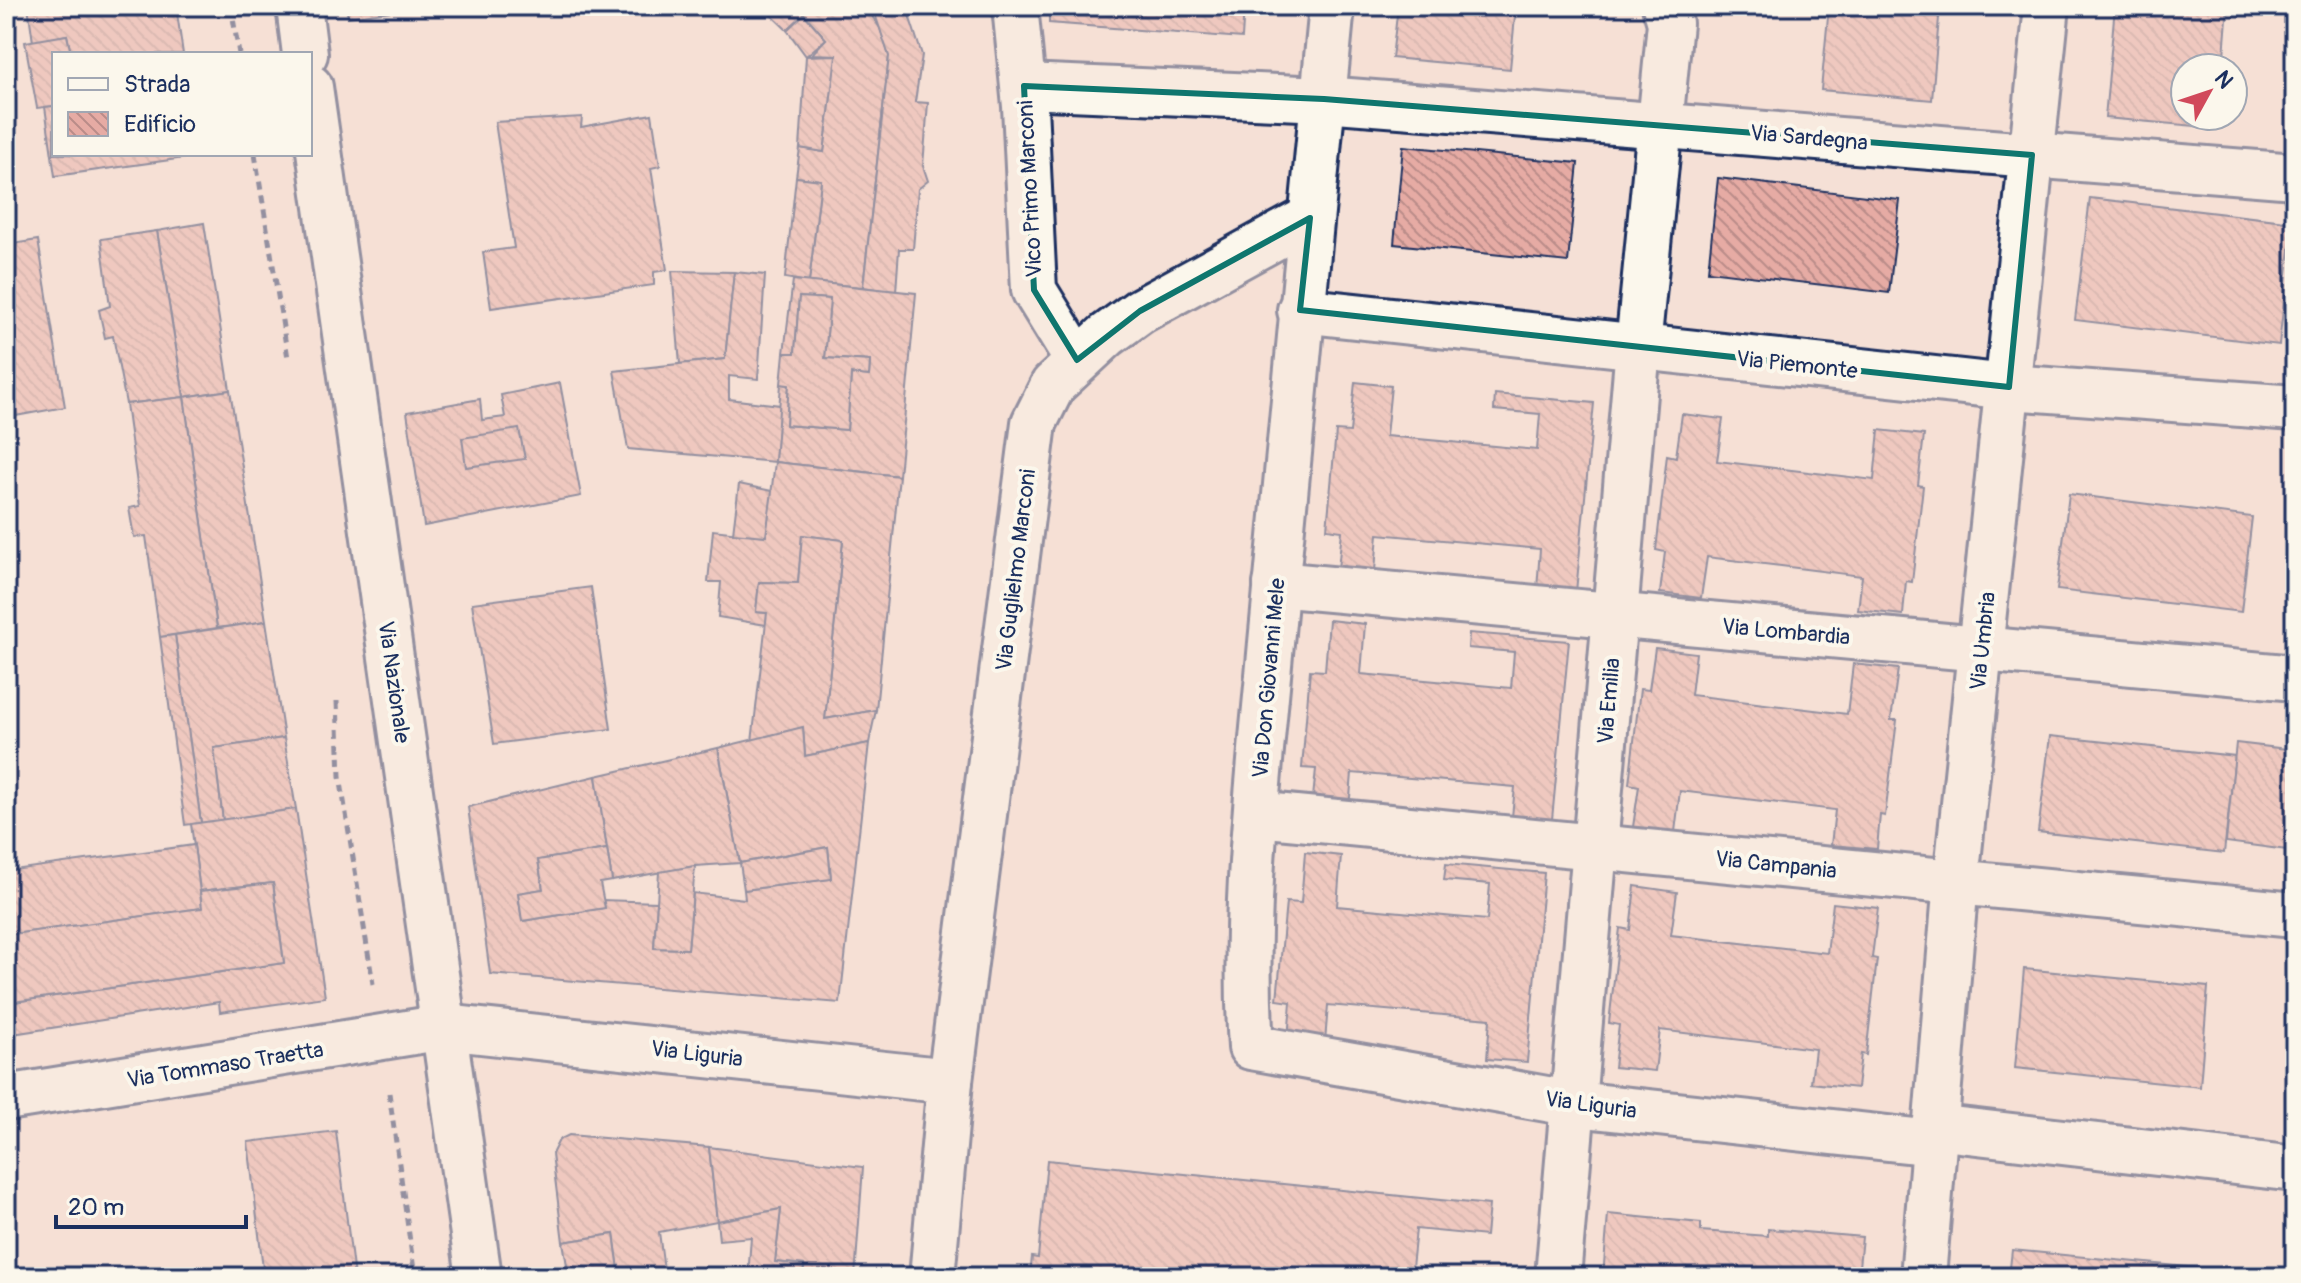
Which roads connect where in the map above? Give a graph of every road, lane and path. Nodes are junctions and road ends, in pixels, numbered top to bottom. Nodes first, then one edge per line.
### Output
1 (231, 6) edge
2 (299, 6) edge
3 (1015, 6) edge
4 (1332, 6) edge
5 (2047, 6) edge
6 (1673, 12) edge
7 (239, 52) edge
8 (305, 52) edge
9 (1024, 86) junction
10 (1324, 99) junction
11 (312, 101) edge
12 (1660, 125) junction
13 (2032, 155) junction
14 (255, 156) edge
15 (2295, 176) edge
16 (1310, 218) junction
17 (1300, 310) junction
18 (1638, 347) junction
19 (1077, 360) junction
20 (289, 366) dead end
21 (2009, 387) junction
22 (2295, 408) edge
23 (1276, 584) junction
24 (1615, 615) junction
25 (1981, 649) junction
26 (2295, 678) edge
27 (337, 692) dead end
28 (1256, 814) junction
29 (1596, 846) junction
30 (1956, 881) junction
31 (2295, 915) edge
32 (444, 1027) junction
33 (381, 1039) junction
34 (1251, 1047) joint
35 (950, 1081) junction
36 (6, 1098) edge
37 (1575, 1104) junction
38 (1934, 1135) junction
39 (2295, 1169) edge
40 (415, 1277) edge
41 (479, 1277) edge
42 (932, 1277) edge
43 (1558, 1277) edge
44 (1923, 1277) edge

1 - 7 path
2 - 8 street
3 - 9 street, Vico Primo Marconi
4 - 10 street
5 - 13 street, Via Umbria
6 - 12 street, Via Emilia
9 - 10 street, Via Sardegna
9 - 19 street, Vico Primo Marconi
10 - 12 street, Via Sardegna
10 - 16 street
11 - 32 street, Via Nazionale
12 - 13 street, Via Sardegna
12 - 18 street, Via Emilia
13 - 15 street, Via Sardegna
13 - 21 street, Via Umbria
14 - 20 path
16 - 17 street, Via Don Giovanni Mele
16 - 19 street, Via Guglielmo Marconi
17 - 18 street, Via Piemonte
17 - 23 street, Via Don Giovanni Mele
18 - 21 street, Via Piemonte
18 - 24 street, Via Emilia
19 - 35 street, Via Guglielmo Marconi
21 - 22 street, Via Piemonte
21 - 25 street, Via Umbria
23 - 24 street, Via Lombardia
23 - 28 street, Via Don Giovanni Mele
24 - 25 street, Via Lombardia
24 - 29 street, Via Emilia
25 - 26 street, Via Lombardia
25 - 30 street, Via Umbria
27 - 33 path
28 - 29 street, Via Campania
28 - 34 street, Via Don Giovanni Mele
29 - 30 street, Via Campania
29 - 37 street, Via Emilia
30 - 31 street, Via Campania
30 - 38 street, Via Umbria
32 - 33 street, Via Tommaso Traetta
32 - 35 street, Via Liguria
32 - 41 street, Via Nazionale
33 - 36 street, Via Tommaso Traetta
33 - 40 path
34 - 37 street, Via Liguria
35 - 42 street, Via Guglielmo Marconi
37 - 38 street, Via Liguria
37 - 43 street, Via Emilia
38 - 39 street, Via Liguria
38 - 44 street, Via Umbria

